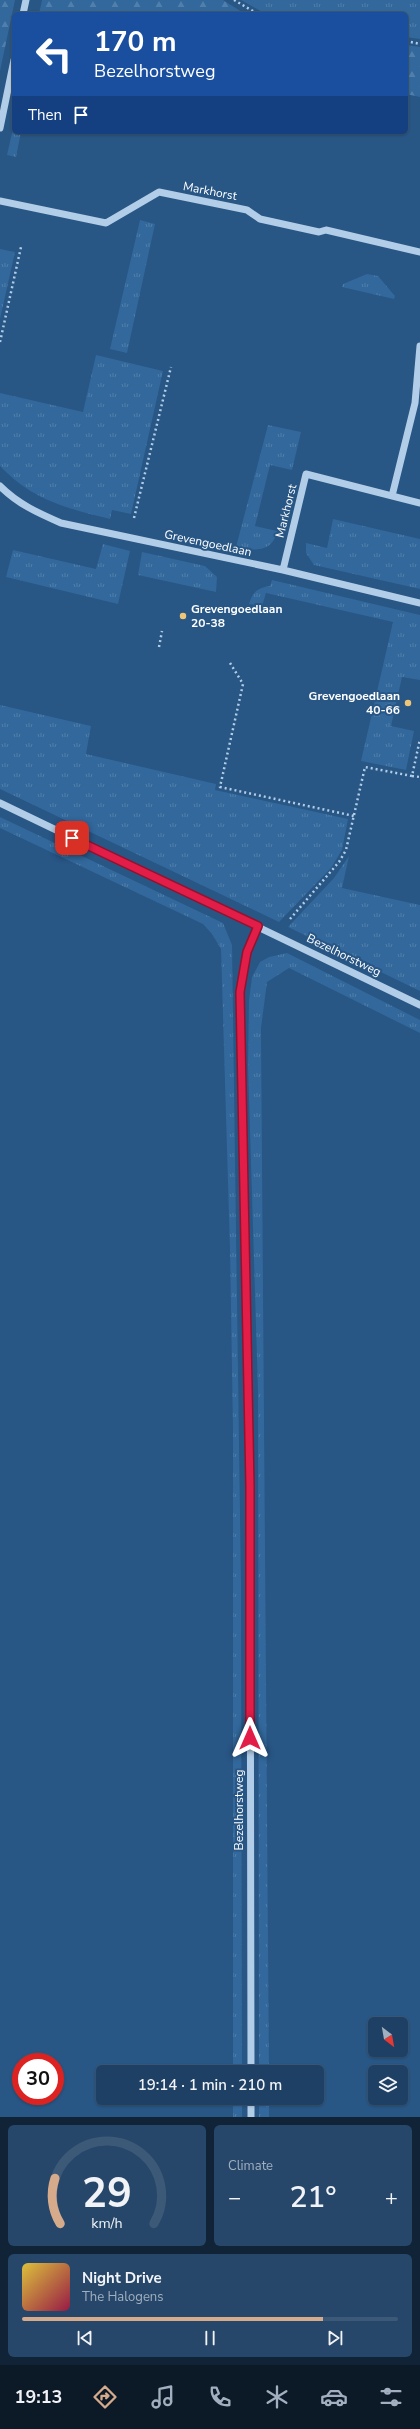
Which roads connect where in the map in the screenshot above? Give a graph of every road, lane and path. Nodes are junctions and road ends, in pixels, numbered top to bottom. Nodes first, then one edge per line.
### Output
1 (26, 0) edge
2 (234, 0) edge
3 (24, 12) edge
4 (255, 12) edge
5 (408, 41) edge
6 (420, 44) edge
7 (12, 70) edge
8 (0, 128) edge
9 (0, 201) edge
10 (21, 247) dead end
11 (420, 252) edge
12 (0, 342) edge
13 (420, 346) edge
14 (171, 367) dead end
15 (0, 486) edge
16 (392, 496) junction
17 (420, 503) edge
18 (129, 538) junction
19 (283, 570) junction
20 (420, 603) edge
21 (162, 631) dead end
22 (159, 647) dead end
23 (230, 663) dead end
24 (420, 739) edge
25 (412, 776) junction
26 (420, 777) edge
27 (0, 804) edge
28 (354, 816) junction
29 (258, 926) junction
30 (276, 935) junction
31 (420, 1005) edge
32 (251, 2065) edge
33 (251, 2105) edge
34 (251, 2117) edge

1 - 3 street
2 - 4 path
5 - 6 path
7 - 8 street
9 - 11 street, Markhorst
10 - 12 path
13 - 16 street
14 - 18 path
15 - 18 street, Grevengoedlaan
16 - 17 street, Markhorst
16 - 19 street, Markhorst
18 - 19 street, Grevengoedlaan
19 - 20 street, Grevengoedlaan
21 - 22 path
23 - 28 path
24 - 25 path
25 - 26 path
25 - 28 path
27 - 29 street, Bezelhorstweg
28 - 30 path
29 - 30 street, Bezelhorstweg
29 - 32 street, Bezelhorstweg
30 - 31 street, Bezelhorstweg
33 - 34 street

